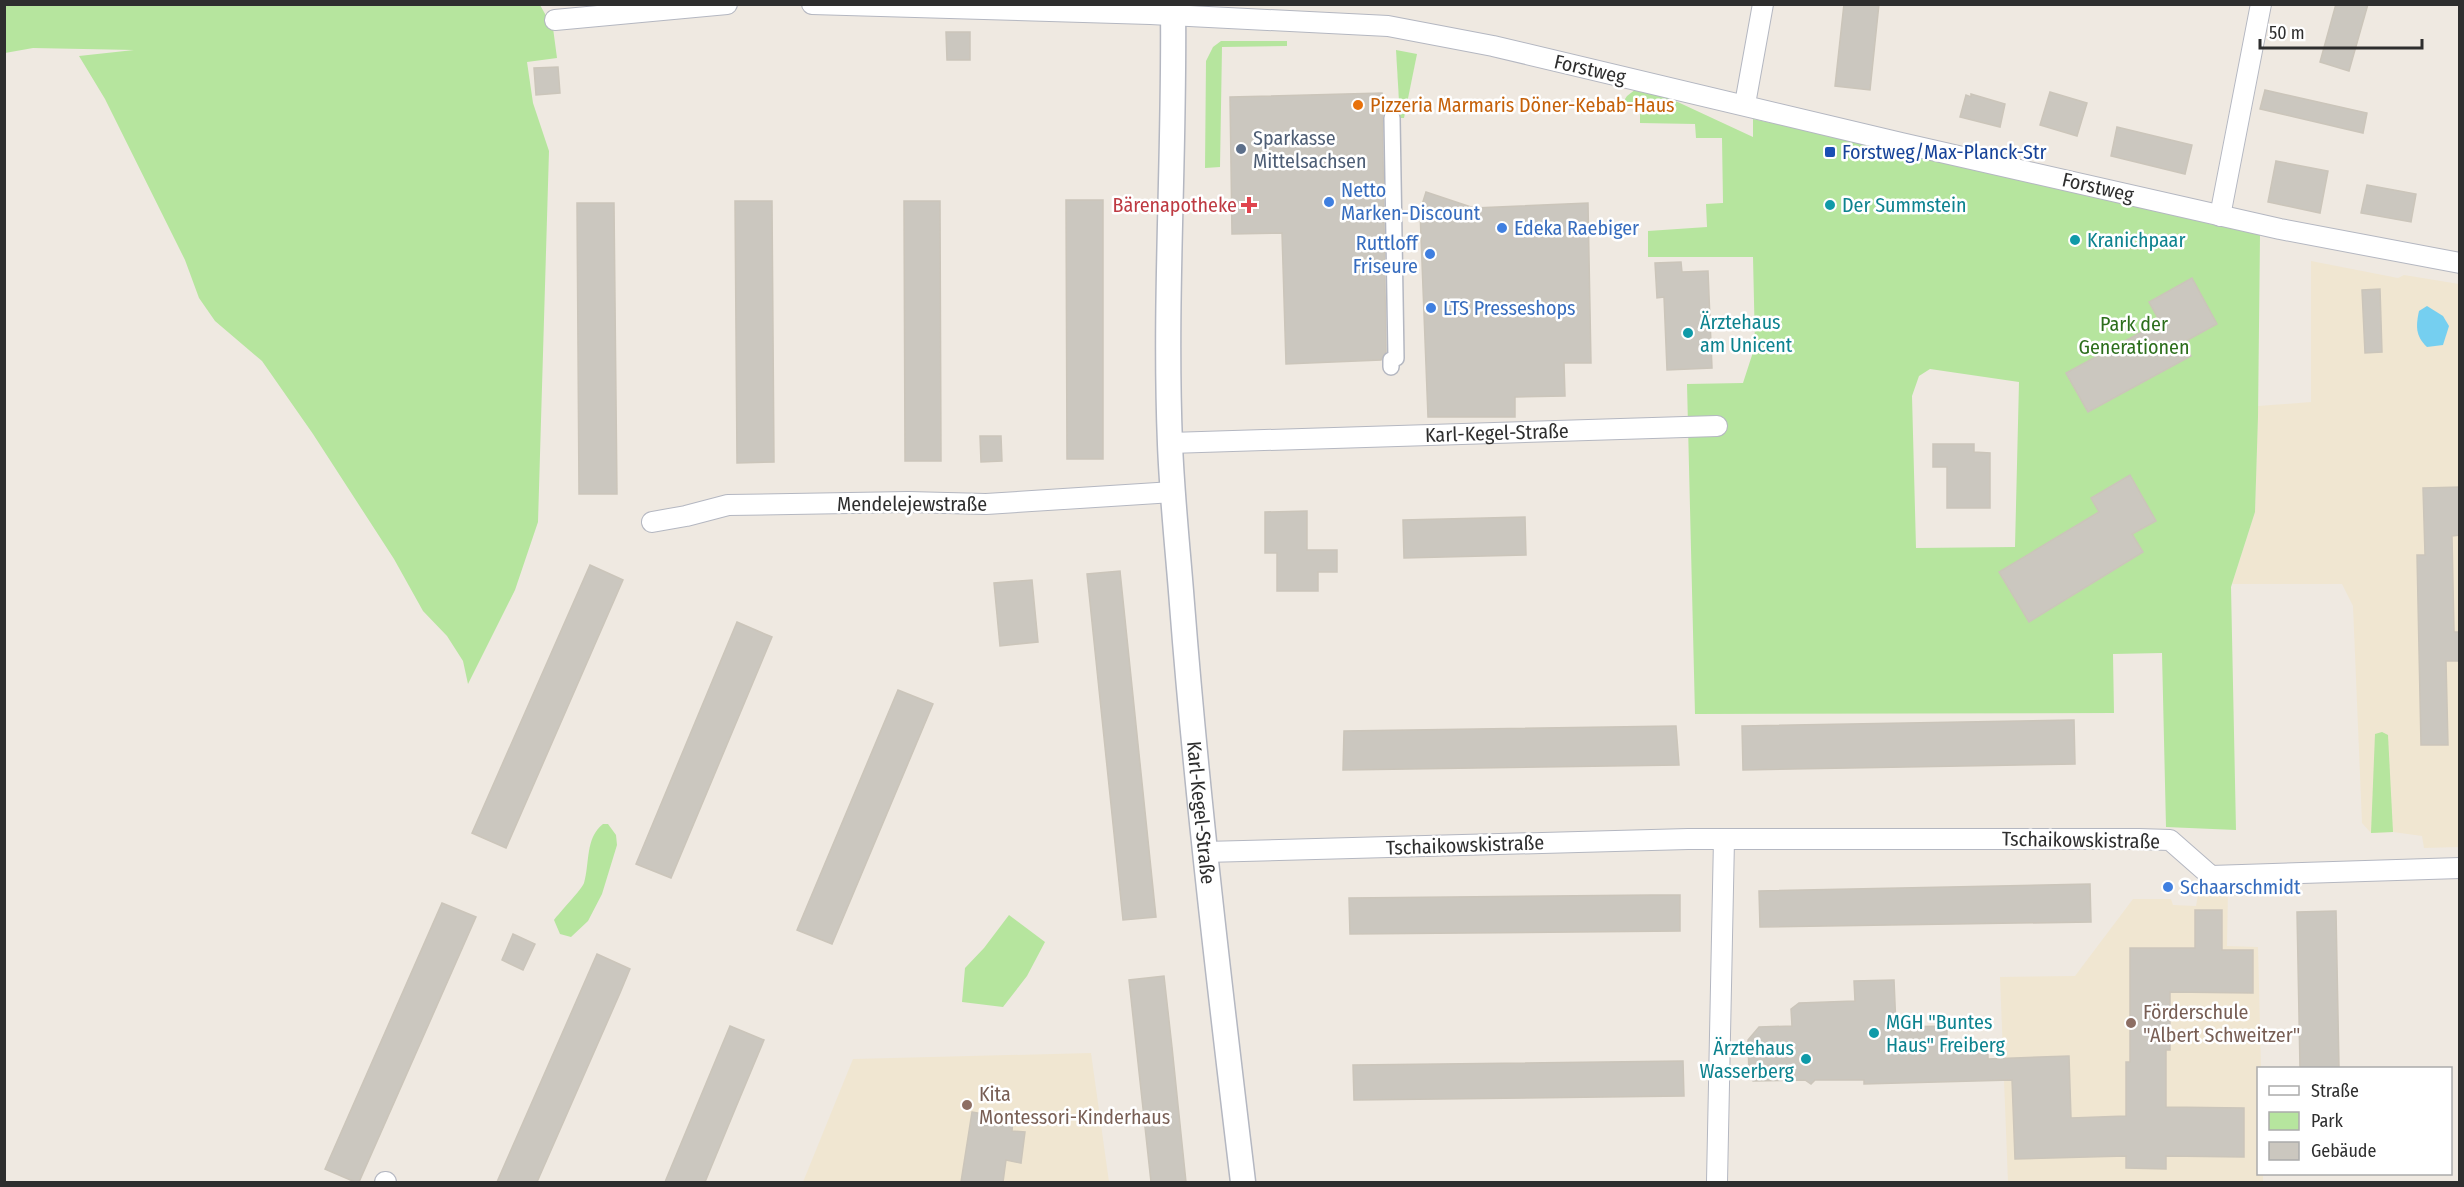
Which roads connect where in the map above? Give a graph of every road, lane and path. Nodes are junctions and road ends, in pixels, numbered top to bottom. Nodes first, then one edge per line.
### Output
1 (728, 4) edge
2 (812, 4) edge
3 (1763, 4) edge
4 (2261, 4) edge
5 (1173, 10) edge
6 (555, 20) dead end
7 (1745, 104) junction
8 (1392, 118) dead end
9 (2220, 216) junction
10 (2460, 263) edge
11 (1391, 367) dead end
12 (1717, 426) dead end
13 (1170, 443) junction
14 (1173, 492) junction
15 (652, 522) dead end
16 (1724, 839) junction
17 (1205, 852) junction
18 (2460, 868) edge
19 (1243, 1182) edge
20 (1717, 1182) edge

1 - 6 street
2 - 5 street, Forstweg
3 - 7 street
4 - 9 street
5 - 7 street, Forstweg
5 - 13 street, Karl-Kegel-Straße
7 - 9 street, Forstweg
8 - 11 street
9 - 10 street, Forstweg
12 - 13 street, Karl-Kegel-Straße
13 - 14 street, Karl-Kegel-Straße
14 - 15 street, Mendelejewstraße
14 - 17 street, Karl-Kegel-Straße
16 - 17 street, Tschaikowskistraße
16 - 18 street, Tschaikowskistraße
16 - 20 street
17 - 19 street, Karl-Kegel-Straße

